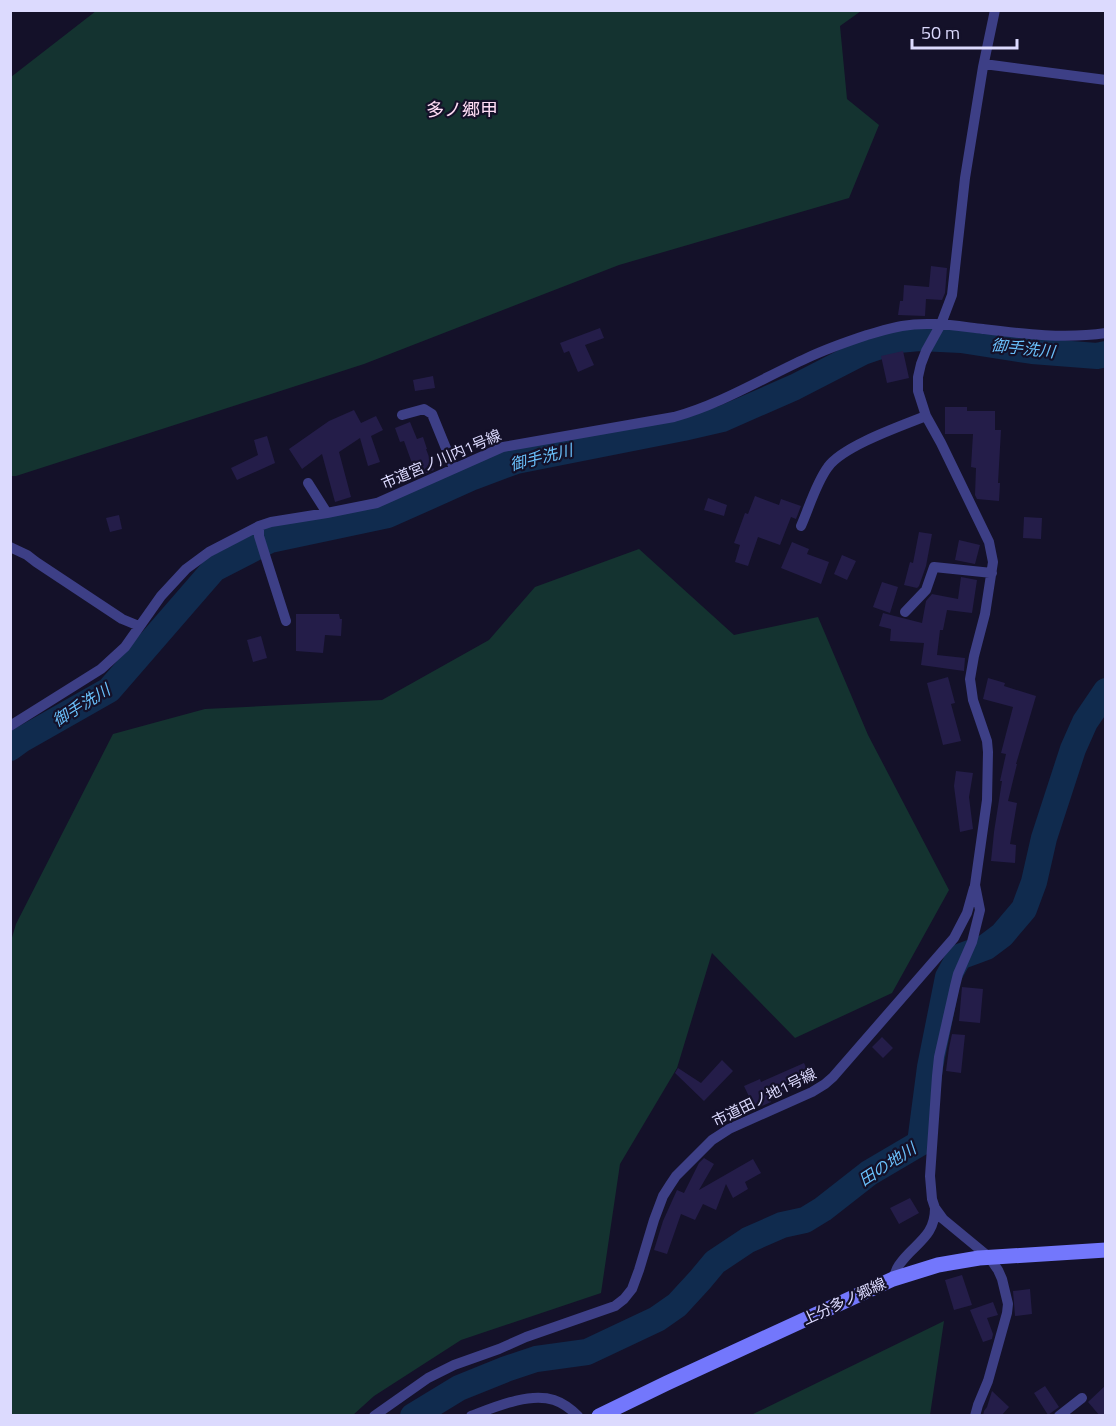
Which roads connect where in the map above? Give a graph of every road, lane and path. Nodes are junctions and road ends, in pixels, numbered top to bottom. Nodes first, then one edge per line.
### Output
1 (995, 10) edge
2 (984, 64) junction
3 (1106, 80) edge
4 (939, 327) junction
5 (1106, 333) edge
6 (402, 415) dead end
7 (926, 416) junction
8 (454, 468) junction
9 (308, 483) dead end
10 (327, 513) junction
11 (801, 526) dead end
12 (259, 531) junction
13 (10, 547) edge
14 (992, 573) junction
15 (905, 612) dead end
16 (286, 621) dead end
17 (139, 626) junction
18 (10, 726) edge
19 (975, 885) junction
20 (935, 1208) junction
21 (1106, 1250) edge
22 (990, 1257) junction
23 (893, 1279) junction
24 (1082, 1398) dead end
25 (374, 1416) edge
26 (471, 1416) edge
27 (578, 1416) edge
28 (599, 1416) edge
29 (975, 1416) edge
30 (1059, 1416) edge

1 - 2 street
2 - 3 street
2 - 4 street
4 - 5 street, 市道宮ノ川内1号線
4 - 7 street
4 - 8 street, 市道宮ノ川内1号線
6 - 8 street
7 - 11 street
7 - 14 street
8 - 10 street, 市道宮ノ川内1号線
9 - 10 street
10 - 12 street, 市道宮ノ川内1号線
12 - 16 street
12 - 17 street, 市道宮ノ川内1号線
13 - 17 street
14 - 15 street
14 - 19 street
17 - 18 street, 市道宮ノ川内1号線
19 - 20 street
19 - 25 street, 市道田ノ地1号線
20 - 22 street
20 - 23 street
21 - 22 main road, 上分多ノ郷線
22 - 23 main road, 上分多ノ郷線
22 - 29 street
23 - 28 main road, 上分多ノ郷線
24 - 30 street
26 - 27 street

